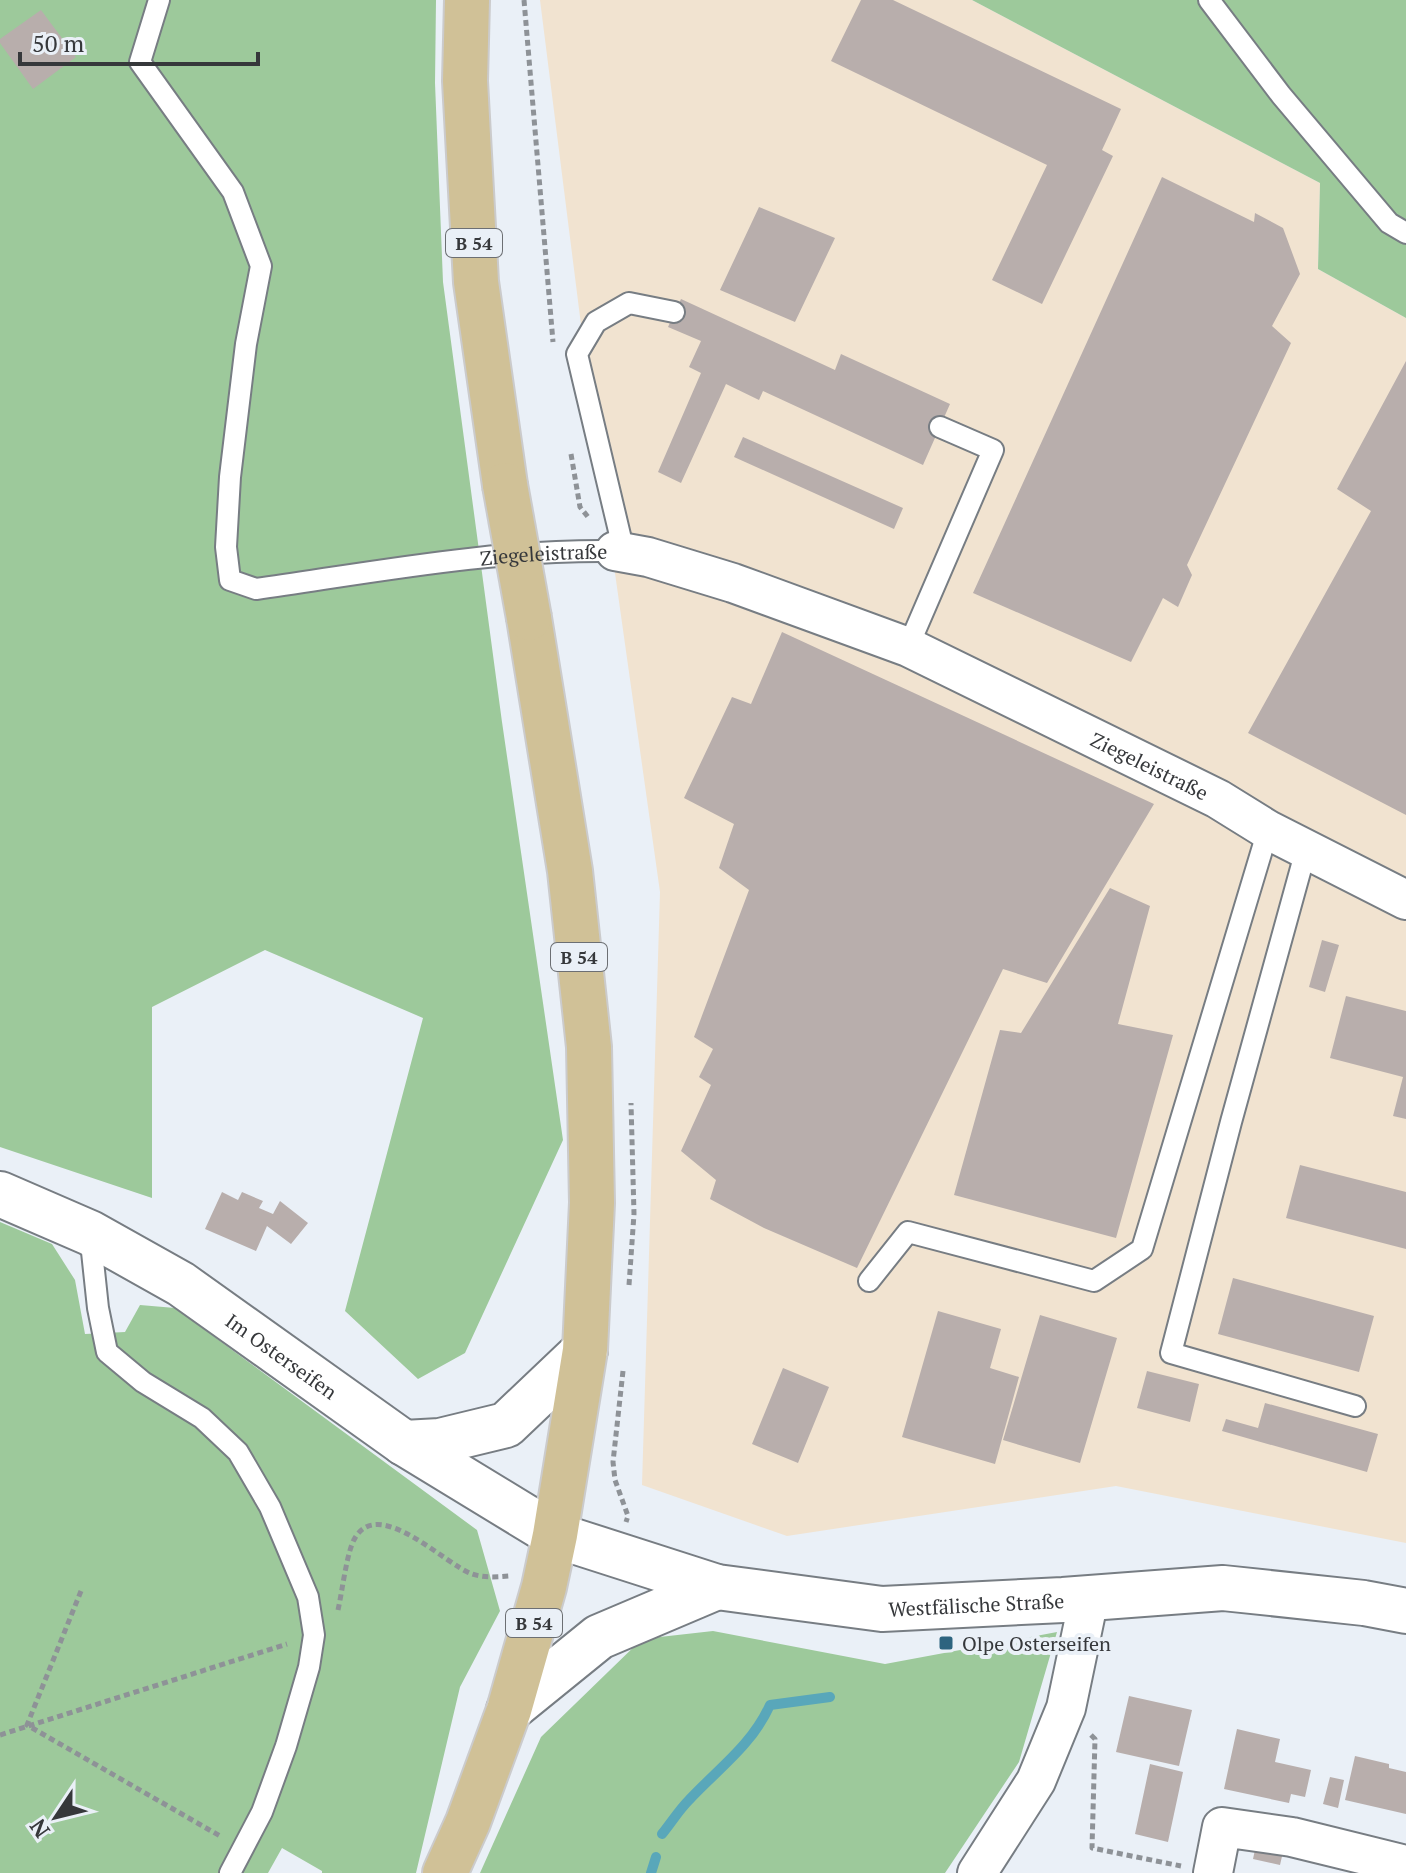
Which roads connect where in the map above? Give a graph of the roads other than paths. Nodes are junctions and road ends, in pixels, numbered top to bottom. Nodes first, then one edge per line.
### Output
1 (159, 0) edge
2 (467, 0) edge
3 (1209, 0) edge
4 (1406, 233) edge
5 (674, 312) dead end
6 (940, 427) dead end
7 (620, 552) junction
8 (908, 647) junction
9 (1268, 830) junction
10 (1306, 850) junction
11 (1406, 900) edge
12 (0, 1194) edge
13 (90, 1233) junction
14 (869, 1281) dead end
15 (585, 1350) junction
16 (1355, 1406) dead end
17 (404, 1443) junction
18 (555, 1535) junction
19 (717, 1587) junction
20 (1089, 1598) junction
21 (1406, 1611) edge
22 (509, 1710) junction
23 (1406, 1865) edge
24 (230, 1873) edge
25 (445, 1873) edge
26 (977, 1873) edge
27 (1213, 1873) edge

1 - 7 lane, Ziegeleistraße
2 - 15 main road, B 54, bridge
3 - 4 lane
5 - 7 lane
6 - 8 lane
7 - 8 street, Ziegeleistraße
8 - 9 street, Ziegeleistraße
9 - 10 street, Ziegeleistraße
9 - 14 lane
10 - 11 street, Ziegeleistraße
10 - 16 lane
12 - 13 street, Im Osterseifen
13 - 17 street, Im Osterseifen
13 - 24 lane
15 - 17 street
15 - 18 main road, B 54
17 - 18 street, Im Osterseifen
18 - 19 street, Westfälische Straße
18 - 22 main road, B 54
19 - 20 street, Westfälische Straße
19 - 22 street
20 - 21 street, Westfälische Straße
20 - 26 street
22 - 25 main road, B 54
23 - 27 street

